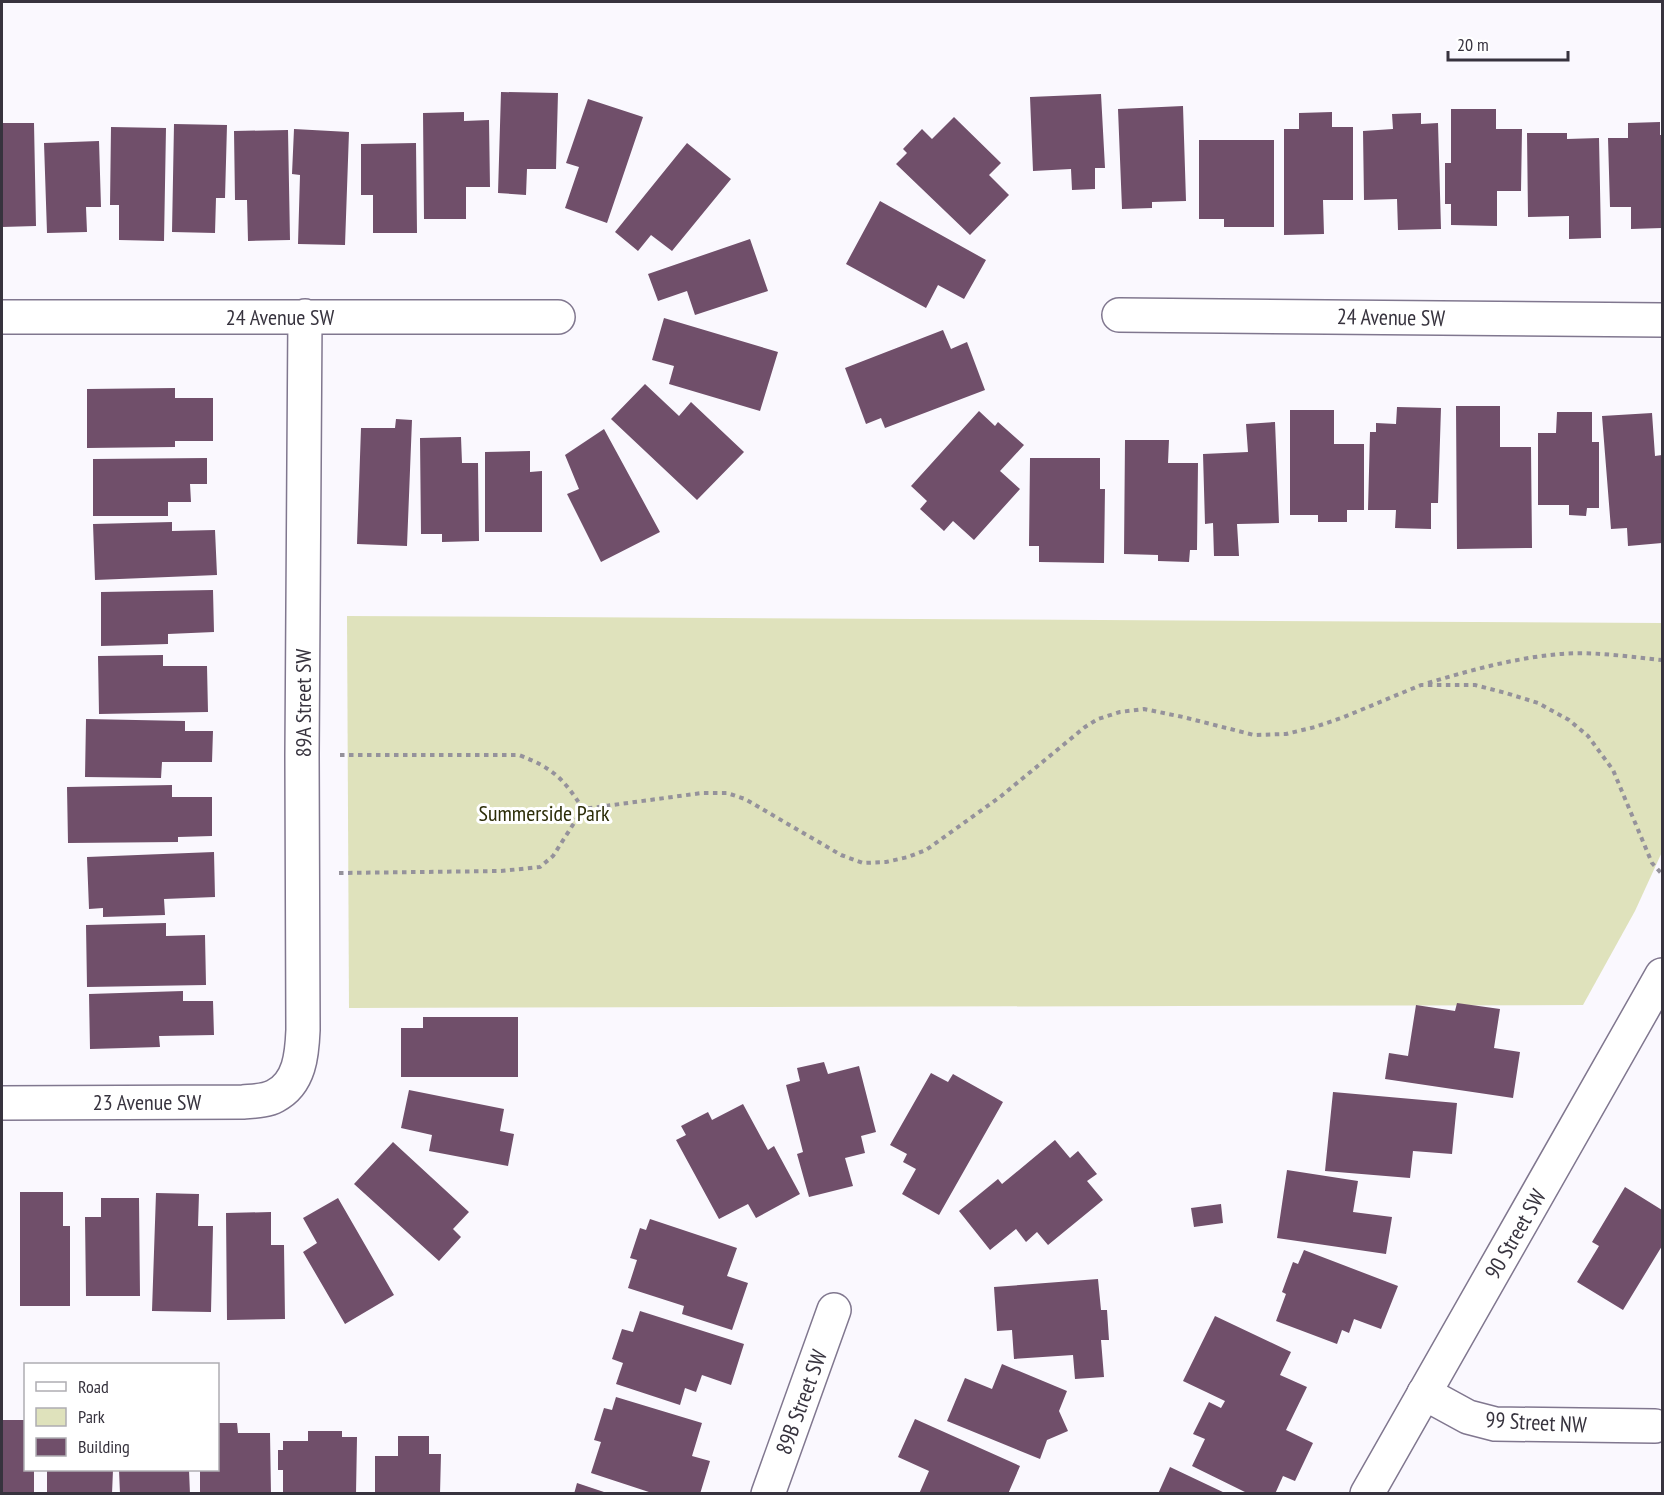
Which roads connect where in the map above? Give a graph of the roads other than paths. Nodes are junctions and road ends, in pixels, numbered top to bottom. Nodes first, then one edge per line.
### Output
1 (1119, 315) dead end
2 (305, 316) junction
3 (2, 317) edge
4 (558, 317) dead end
5 (1662, 320) edge
6 (1662, 975) edge
7 (288, 1086) joint
8 (2, 1103) edge
9 (834, 1310) dead end
10 (1424, 1393) junction
11 (1655, 1426) dead end
12 (768, 1494) edge
13 (1367, 1494) edge

1 - 5 street, 24 Avenue SW
2 - 3 street, 24 Avenue SW
2 - 4 street, 24 Avenue SW
2 - 7 street, 89A Street SW
6 - 10 street, 90 Street SW
7 - 8 street, 23 Avenue SW
9 - 12 street, 89B Street SW
10 - 11 street, 99 Street NW
10 - 13 street, 90 Street SW

